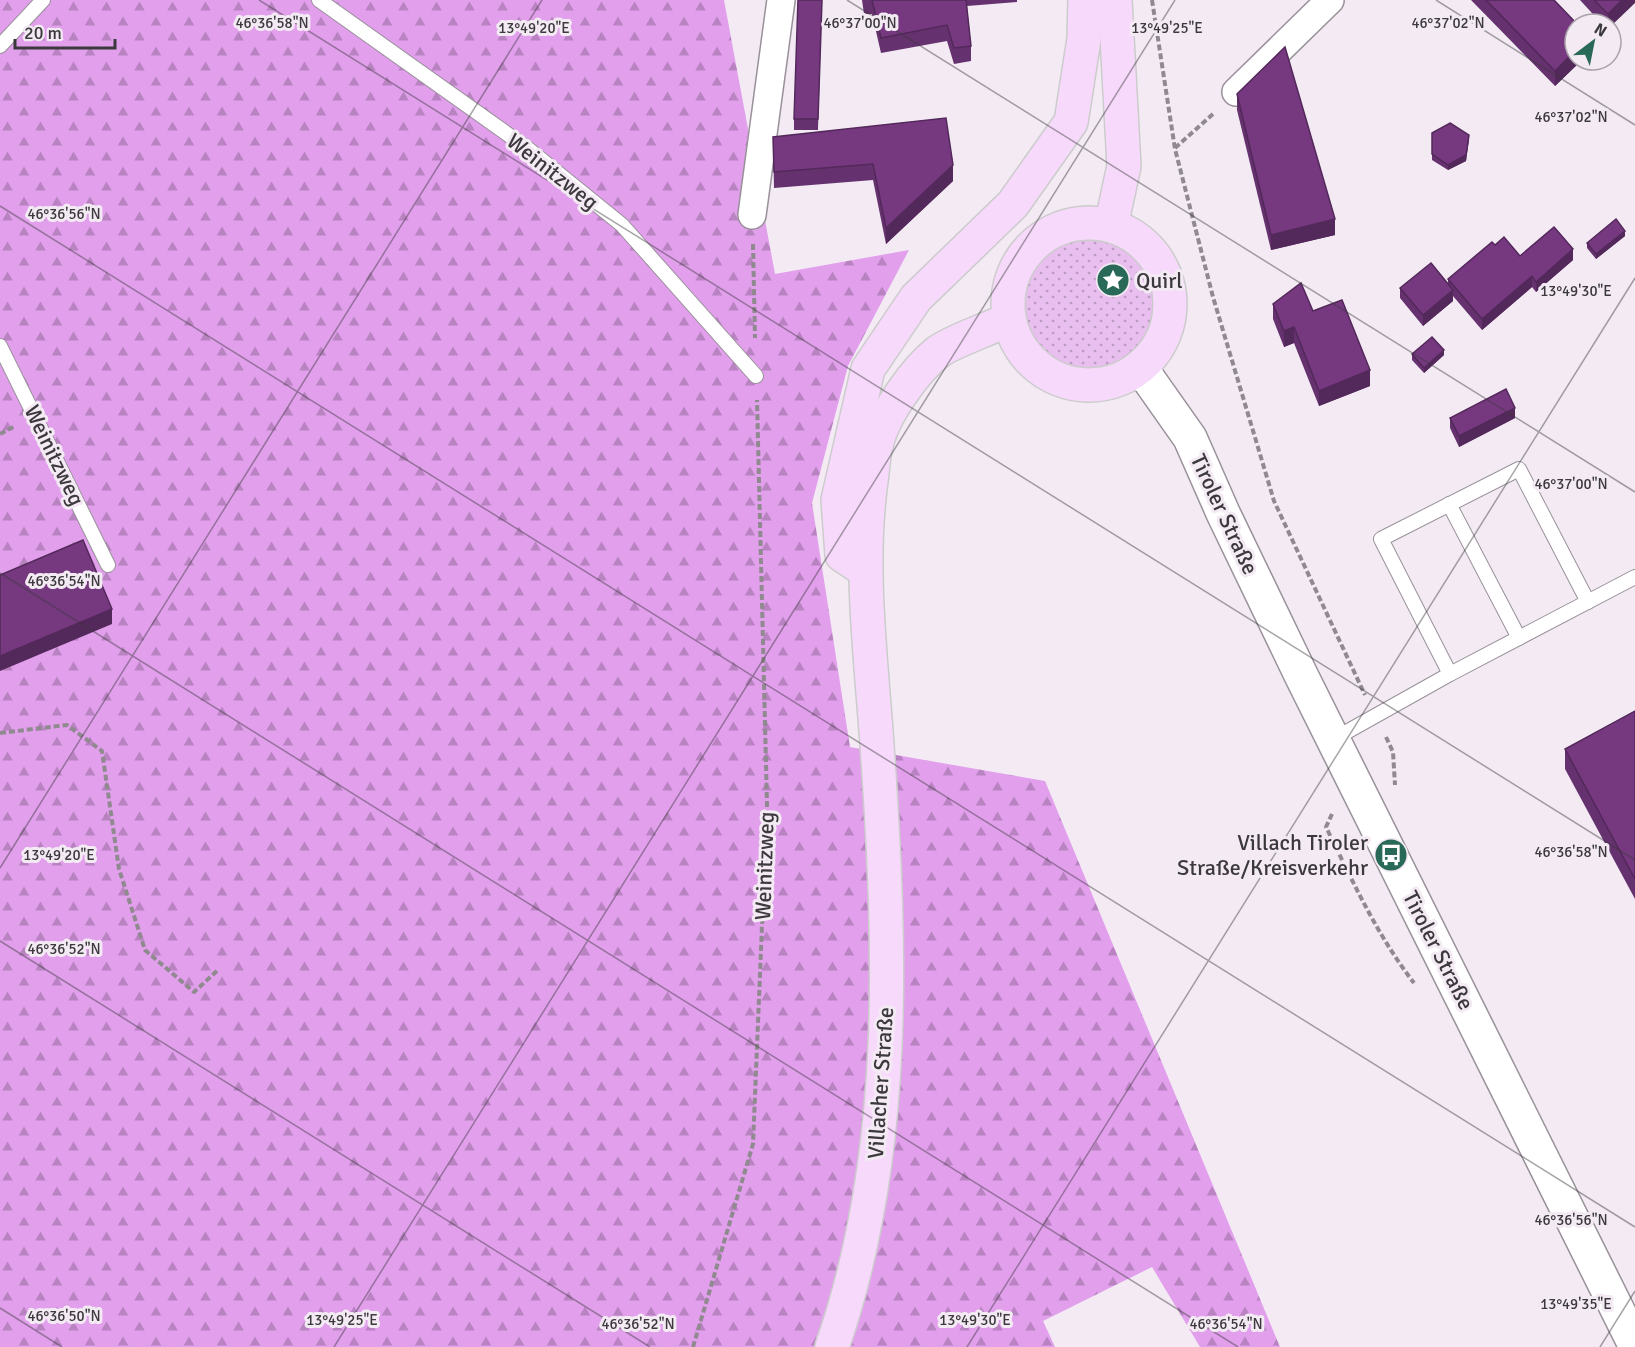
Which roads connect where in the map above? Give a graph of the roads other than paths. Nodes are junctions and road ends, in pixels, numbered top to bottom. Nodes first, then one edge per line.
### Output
1 (43, 0) edge
2 (319, 0) edge
3 (781, 0) edge
4 (1085, 0) edge
5 (1115, 0) edge
6 (1330, 0) edge
7 (0, 46) edge
8 (1236, 92) edge
9 (752, 215) road end
10 (1111, 226) junction
11 (1008, 319) junction
12 (0, 346) edge
13 (1140, 367) junction
14 (756, 376) road end
15 (1449, 504) junction
16 (108, 565) dead end
17 (866, 572) junction
18 (1635, 577) edge
19 (1588, 602) junction
20 (1519, 638) junction
21 (1450, 674) junction
22 (1334, 739) junction
23 (1635, 1345) edge
24 (832, 1347) edge

1 - 7 lane
2 - 14 lane, Weinitzweg
3 - 9 street
4 - 17 main road
5 - 10 main road
6 - 8 street
10 - 11 main road
10 - 13 main road
11 - 13 main road
11 - 17 main road
12 - 16 lane, Weinitzweg
13 - 22 main road, Tiroler Straße
15 - 19 lane
15 - 20 lane
15 - 21 lane
17 - 24 main road, Villacher Straße
18 - 19 lane
19 - 20 lane
20 - 21 lane
21 - 22 lane
22 - 23 main road, Tiroler Straße

